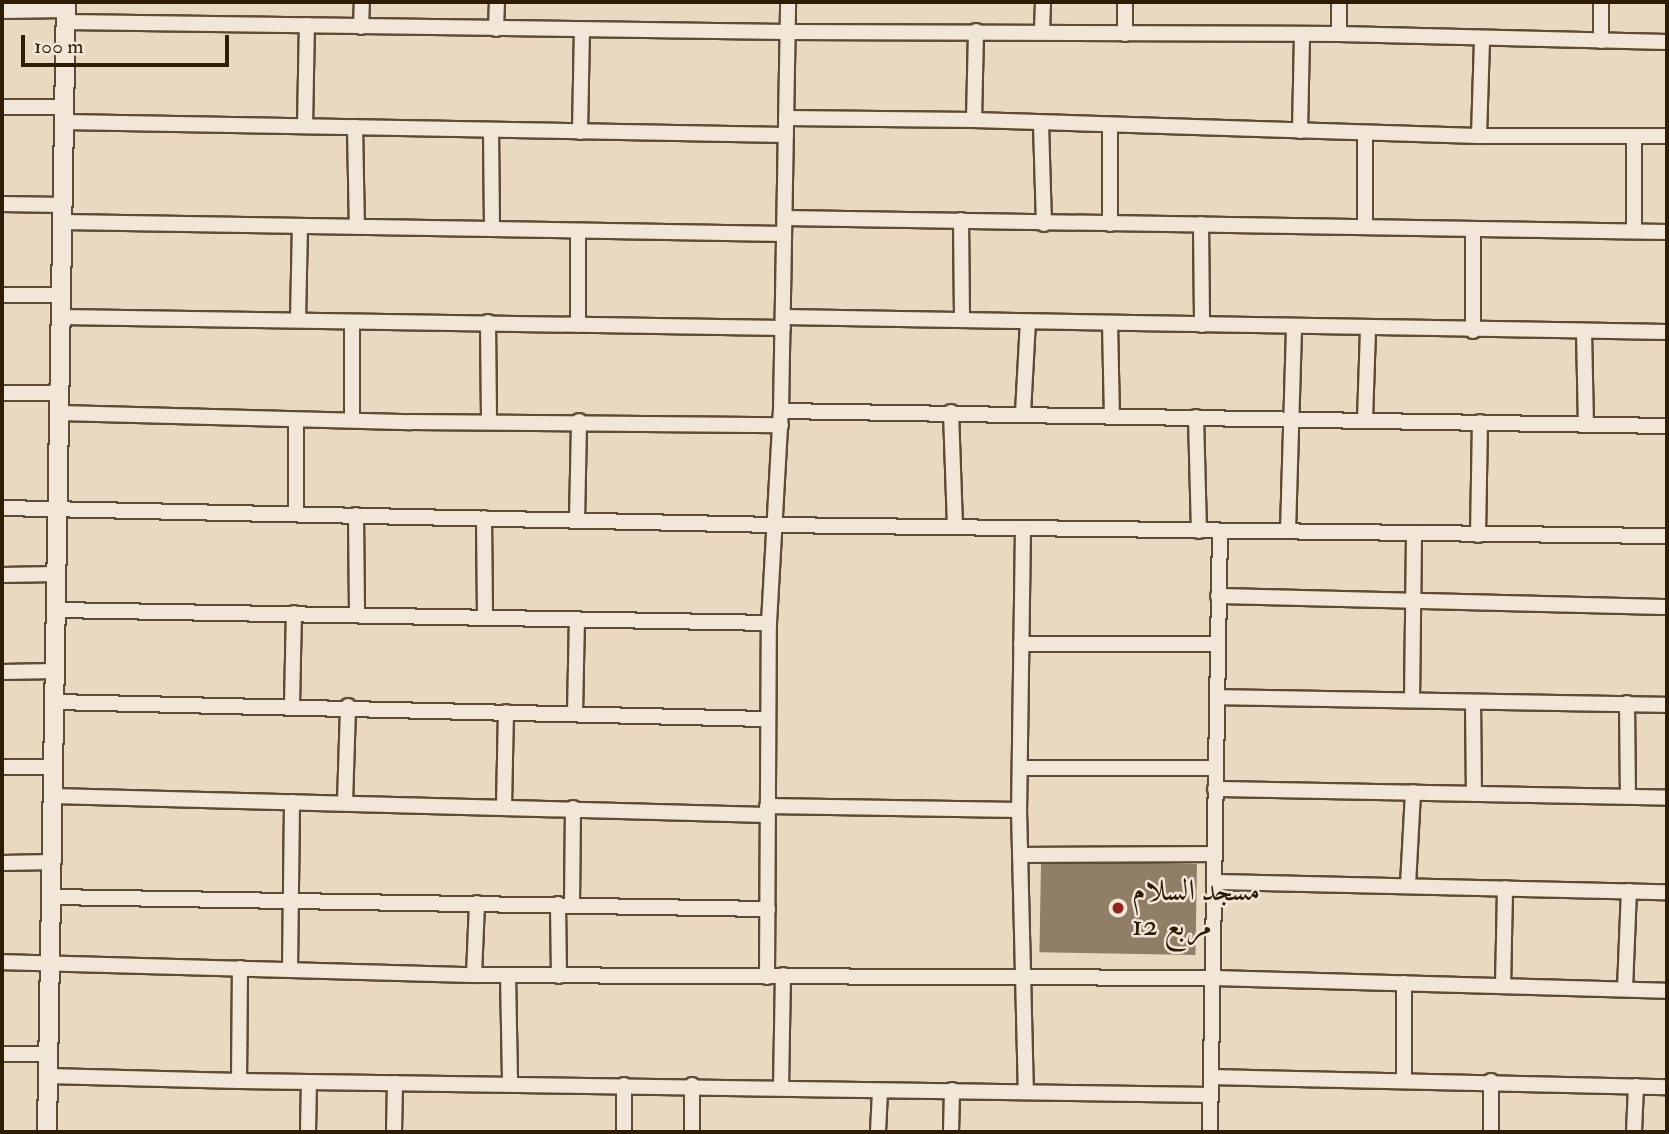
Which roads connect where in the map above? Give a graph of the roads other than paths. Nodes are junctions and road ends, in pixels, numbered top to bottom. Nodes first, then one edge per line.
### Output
1 (362, 2) edge
2 (497, 2) edge
3 (788, 2) edge
4 (1042, 2) edge
5 (1125, 2) edge
6 (1339, 2) edge
7 (1601, 2) edge
8 (2, 11) edge
9 (66, 11) edge
10 (307, 25) junction
11 (361, 27) junction
12 (496, 29) junction
13 (582, 29) junction
14 (787, 32) junction
15 (976, 32) junction
16 (1042, 32) junction
17 (1125, 34) junction
18 (1302, 34) junction
19 (1339, 34) junction
20 (1482, 38) junction
21 (1601, 41) junction
22 (1667, 42) edge
23 (2, 107) edge
24 (64, 114) junction
25 (786, 118) junction
26 (974, 120) junction
27 (1041, 124) junction
28 (1110, 125) junction
29 (305, 126) junction
30 (355, 127) junction
31 (491, 130) junction
32 (1300, 131) junction
33 (580, 132) junction
34 (1365, 134) junction
35 (786, 135) junction
36 (1479, 136) junction
37 (1634, 136) junction
38 (1667, 136) edge
39 (2, 204) edge
40 (63, 213) junction
41 (785, 218) junction
42 (961, 220) junction
43 (1044, 224) junction
44 (1110, 224) junction
45 (1201, 224) junction
46 (300, 226) junction
47 (357, 227) junction
48 (1365, 227) junction
49 (492, 229) junction
50 (1473, 230) junction
51 (578, 231) junction
52 (1634, 231) junction
53 (1667, 232) edge
54 (784, 234) junction
55 (2, 295) edge
56 (61, 295) junction
57 (61, 317) junction
58 (298, 320) junction
59 (962, 320) junction
60 (352, 321) junction
61 (1028, 321) junction
62 (488, 322) junction
63 (783, 323) junction
64 (1110, 323) junction
65 (1202, 324) junction
66 (578, 325) junction
67 (1294, 328) junction
68 (1368, 329) junction
69 (1473, 331) junction
70 (1584, 331) junction
71 (1667, 332) edge
72 (2, 393) edge
73 (60, 393) junction
74 (951, 412) junction
75 (60, 413) junction
76 (1023, 413) junction
77 (1112, 415) junction
78 (1196, 416) junction
79 (781, 418) junction
80 (1291, 418) junction
81 (352, 419) junction
82 (296, 420) junction
83 (1365, 420) junction
84 (489, 421) junction
85 (579, 421) junction
86 (1480, 422) junction
87 (1587, 425) junction
88 (1667, 426) edge
89 (2, 508) edge
90 (58, 508) junction
91 (296, 513) junction
92 (356, 515) junction
93 (484, 518) junction
94 (577, 520) junction
95 (774, 525) junction
96 (955, 527) junction
97 (1023, 528) junction
98 (1199, 531) junction
99 (1220, 531) junction
100 (1288, 531) junction
101 (1414, 533) junction
102 (1478, 535) junction
103 (1667, 536) edge
104 (57, 574) junction
105 (2, 575) edge
106 (1219, 596) junction
107 (1413, 601) junction
108 (1667, 607) edge
109 (56, 610) junction
110 (294, 613) junction
111 (357, 615) junction
112 (485, 617) junction
113 (577, 619) junction
114 (769, 623) junction
115 (1021, 644) junction
116 (1218, 644) junction
117 (55, 671) junction
118 (2, 672) edge
119 (1217, 697) junction
120 (1412, 700) junction
121 (55, 702) junction
122 (1473, 702) junction
123 (1627, 703) junction
124 (292, 705) junction
125 (1667, 705) edge
126 (348, 706) junction
127 (506, 712) junction
128 (575, 713) junction
129 (768, 719) junction
130 (2, 767) edge
131 (54, 768) junction
132 (1020, 768) junction
133 (1216, 768) junction
134 (1215, 789) junction
135 (1413, 792) junction
136 (1474, 794) junction
137 (53, 796) junction
138 (1628, 796) junction
139 (1667, 797) edge
140 (292, 802) junction
141 (345, 803) junction
142 (504, 806) junction
143 (573, 808) junction
144 (1019, 810) junction
145 (767, 811) junction
146 (1214, 854) junction
147 (1020, 855) junction
148 (52, 862) junction
149 (2, 863) edge
150 (1214, 881) junction
151 (1408, 885) junction
152 (1505, 888) junction
153 (1629, 891) junction
154 (1667, 892) edge
155 (51, 897) junction
156 (290, 900) junction
157 (477, 903) junction
158 (565, 904) junction
159 (768, 909) junction
160 (2, 962) edge
161 (50, 963) junction
162 (240, 968) junction
163 (290, 969) junction
164 (474, 975) junction
165 (508, 975) junction
166 (783, 975) junction
167 (1022, 975) junction
168 (559, 976) junction
169 (767, 976) junction
170 (1212, 978) junction
171 (1404, 983) junction
172 (1503, 986) junction
173 (1625, 989) junction
174 (1667, 991) edge
175 (2, 1054) edge
176 (48, 1054) junction
177 (48, 1076) junction
178 (1211, 1076) junction
179 (1404, 1080) junction
180 (239, 1081) junction
181 (1490, 1081) junction
182 (309, 1082) junction
183 (395, 1083) junction
184 (510, 1083) junction
185 (624, 1085) junction
186 (692, 1085) junction
187 (1636, 1086) junction
188 (1667, 1087) edge
189 (781, 1088) junction
190 (952, 1090) junction
191 (880, 1091) junction
192 (1026, 1091) junction
193 (1210, 1095) junction
194 (47, 1132) edge
195 (308, 1132) edge
196 (394, 1132) edge
197 (624, 1132) edge
198 (692, 1132) edge
199 (878, 1132) edge
200 (951, 1132) edge
201 (1210, 1132) edge
202 (1491, 1132) edge
203 (1634, 1132) edge

1 - 11 street
2 - 12 street
3 - 14 street
4 - 16 street
5 - 17 street
6 - 19 street
7 - 21 street
8 - 9 street
9 - 10 street
9 - 24 street
10 - 11 street
10 - 29 street
11 - 12 street
12 - 13 street
13 - 14 street
13 - 33 street
14 - 15 street
14 - 25 street
15 - 16 street
15 - 26 street
16 - 17 street
17 - 18 street
18 - 19 street
18 - 32 street
19 - 20 street
20 - 21 street
20 - 36 street
21 - 22 street
23 - 24 street
24 - 29 street
24 - 40 street
25 - 26 street
25 - 35 street
26 - 27 street
27 - 28 street
27 - 43 street
28 - 32 street
28 - 44 street
29 - 30 street
30 - 31 street
30 - 47 street
31 - 33 street
31 - 49 street
32 - 34 street
33 - 35 street
34 - 36 street
34 - 48 street
35 - 41 street
36 - 37 street
37 - 38 street
37 - 52 street
39 - 40 street
40 - 46 street
40 - 56 street
41 - 42 street
41 - 54 street
42 - 43 street
42 - 59 street
43 - 44 street
44 - 45 street
45 - 48 street
45 - 65 street
46 - 47 street
46 - 58 street
47 - 49 street
48 - 50 street
49 - 51 street
50 - 52 street
50 - 69 street
51 - 54 street
51 - 66 street
52 - 53 street
54 - 63 street
55 - 56 street
56 - 57 street
57 - 58 street
57 - 73 street
58 - 60 street
59 - 61 street
59 - 63 street
60 - 62 street
60 - 81 street
61 - 64 street
61 - 76 street
62 - 66 street
62 - 84 street
63 - 66 street
63 - 79 street
64 - 65 street
64 - 77 street
65 - 67 street
67 - 68 street
67 - 80 street
68 - 69 street
68 - 83 street
69 - 70 street
70 - 71 street
70 - 87 street
72 - 73 street
73 - 75 street
74 - 76 street
74 - 79 street
74 - 96 street
75 - 82 street
75 - 90 street
76 - 77 street
77 - 78 street
78 - 80 street
78 - 98 street
79 - 85 street
79 - 95 street
80 - 83 street
80 - 100 street
81 - 82 street
81 - 84 street
82 - 91 street
83 - 86 street
84 - 85 street
85 - 94 street
86 - 87 street
86 - 102 street
87 - 88 street
89 - 90 street
90 - 91 street
90 - 104 street
91 - 92 street
92 - 93 street
92 - 111 street
93 - 94 street
93 - 112 street
94 - 95 street
95 - 96 street
95 - 114 street
96 - 97 street
97 - 98 street
97 - 115 street
98 - 99 street
99 - 100 street
99 - 106 street
100 - 101 street
101 - 102 street
101 - 107 street
102 - 103 street
104 - 105 street
104 - 109 street
106 - 107 street
106 - 116 street
107 - 108 street
107 - 120 street
109 - 110 street
109 - 117 street
110 - 111 street
110 - 124 street
111 - 112 street
112 - 113 street
113 - 114 street
113 - 128 street
114 - 129 street
115 - 116 street
115 - 132 street
116 - 119 street
117 - 118 street
117 - 121 street
119 - 120 street
119 - 133 street
120 - 122 street
121 - 124 street
121 - 131 street
122 - 123 street
122 - 136 street
123 - 125 street
123 - 138 street
124 - 126 street
126 - 127 street
126 - 141 street
127 - 128 street
127 - 142 street
128 - 129 street
129 - 145 street
130 - 131 street
131 - 137 street
132 - 133 street
132 - 144 street
133 - 134 street
134 - 135 street
134 - 146 street
135 - 136 street
135 - 151 street
136 - 138 street
137 - 140 street
137 - 148 street
138 - 139 street
140 - 141 street
140 - 156 street
141 - 142 street
142 - 143 street
143 - 145 street
143 - 158 street
144 - 145 street
144 - 147 street
145 - 159 street
146 - 147 street
146 - 150 street
147 - 167 street
148 - 149 street
148 - 155 street
150 - 151 street
150 - 170 street
151 - 152 street
152 - 153 street
152 - 172 street
153 - 154 street
153 - 173 street
155 - 156 street
155 - 161 street
156 - 157 street
156 - 163 street
157 - 158 street
157 - 164 street
158 - 159 street
158 - 168 street
159 - 169 street
160 - 161 street
161 - 162 street
161 - 176 street
162 - 163 street
162 - 180 street
163 - 164 street
164 - 165 street
165 - 168 street
165 - 184 street
166 - 167 street
166 - 169 street
166 - 189 street
167 - 170 street
167 - 192 street
168 - 169 street
170 - 171 street
170 - 178 street
171 - 172 street
171 - 179 street
172 - 173 street
173 - 174 street
175 - 176 street
176 - 177 street
177 - 180 street
177 - 194 street
178 - 179 street
178 - 193 street
179 - 181 street
180 - 182 street
181 - 187 street
181 - 202 street
182 - 183 street
182 - 195 street
183 - 184 street
183 - 196 street
184 - 185 street
185 - 186 street
185 - 197 street
186 - 189 street
186 - 198 street
187 - 188 street
187 - 203 street
189 - 191 street
190 - 191 street
190 - 192 street
190 - 200 street
191 - 199 street
192 - 193 street
193 - 201 street

